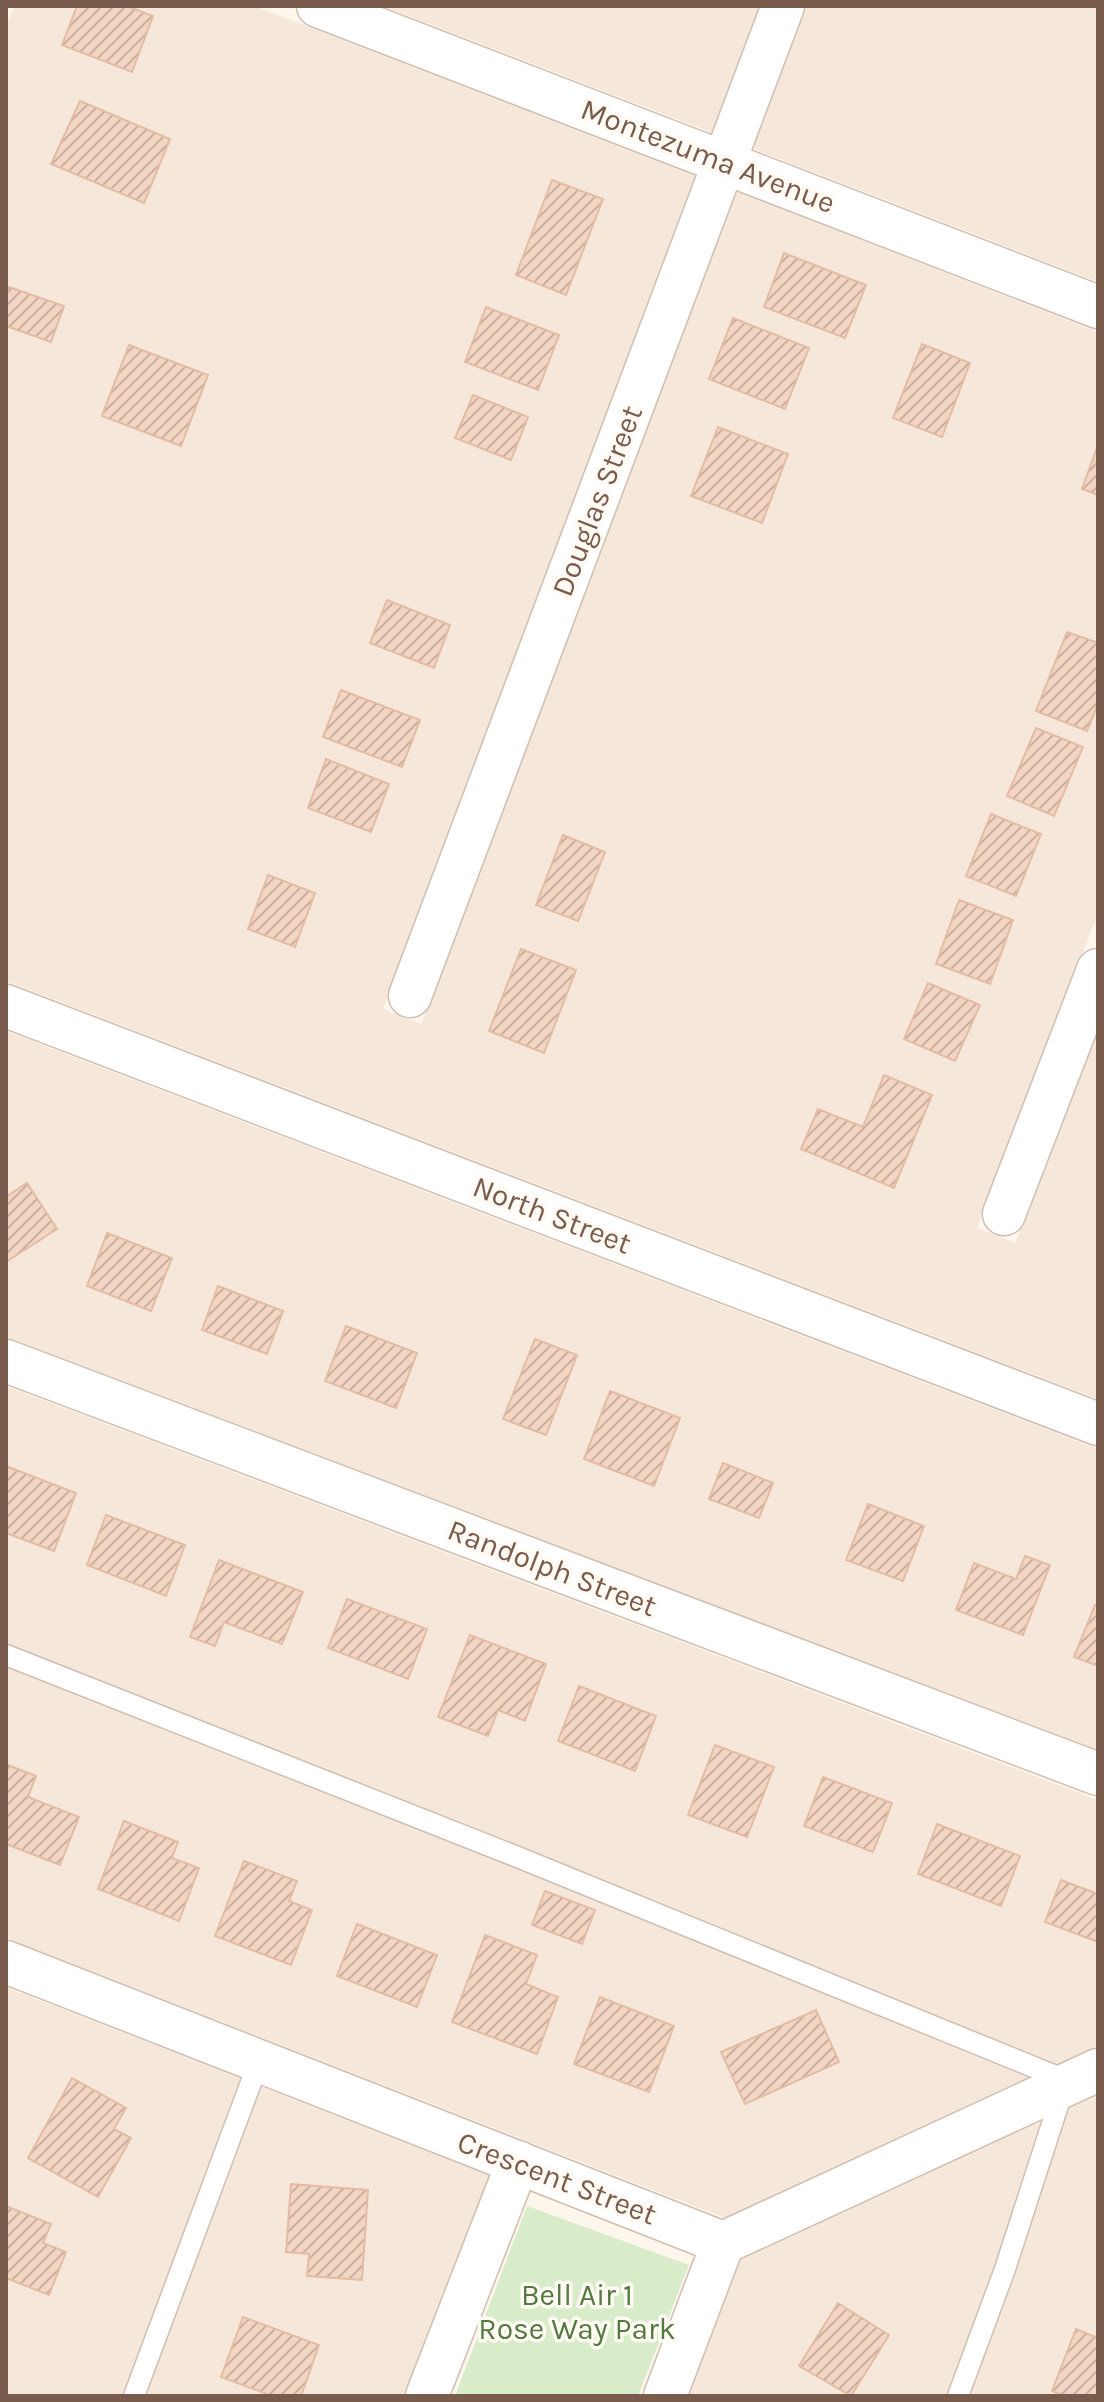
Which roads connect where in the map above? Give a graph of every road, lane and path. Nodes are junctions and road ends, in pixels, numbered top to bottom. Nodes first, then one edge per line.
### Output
1 (318, 6) edge
2 (783, 6) edge
3 (724, 162) junction
4 (1098, 307) edge
5 (1098, 970) edge
6 (410, 996) dead end
7 (6, 1006) edge
8 (1004, 1214) dead end
9 (6, 1361) edge
10 (1098, 1424) edge
11 (6, 1655) edge
12 (1098, 1774) edge
13 (6, 1962) edge
14 (259, 2061) junction
15 (1078, 2079) edge
16 (518, 2162) junction
17 (723, 2243) junction
18 (134, 2396) edge
19 (427, 2396) edge
20 (665, 2396) edge
21 (958, 2396) edge

1 - 3 street, Montezuma Avenue
2 - 3 street, Douglas Street
3 - 4 street, Montezuma Avenue
3 - 6 street, Douglas Street
5 - 8 street
7 - 10 street, North Street
9 - 12 street, Randolph Street
11 - 15 lane
13 - 14 street, Crescent Street
14 - 16 street, Crescent Street
14 - 18 lane
15 - 17 street
15 - 21 lane
16 - 17 street, Crescent Street
16 - 19 street
17 - 20 street

